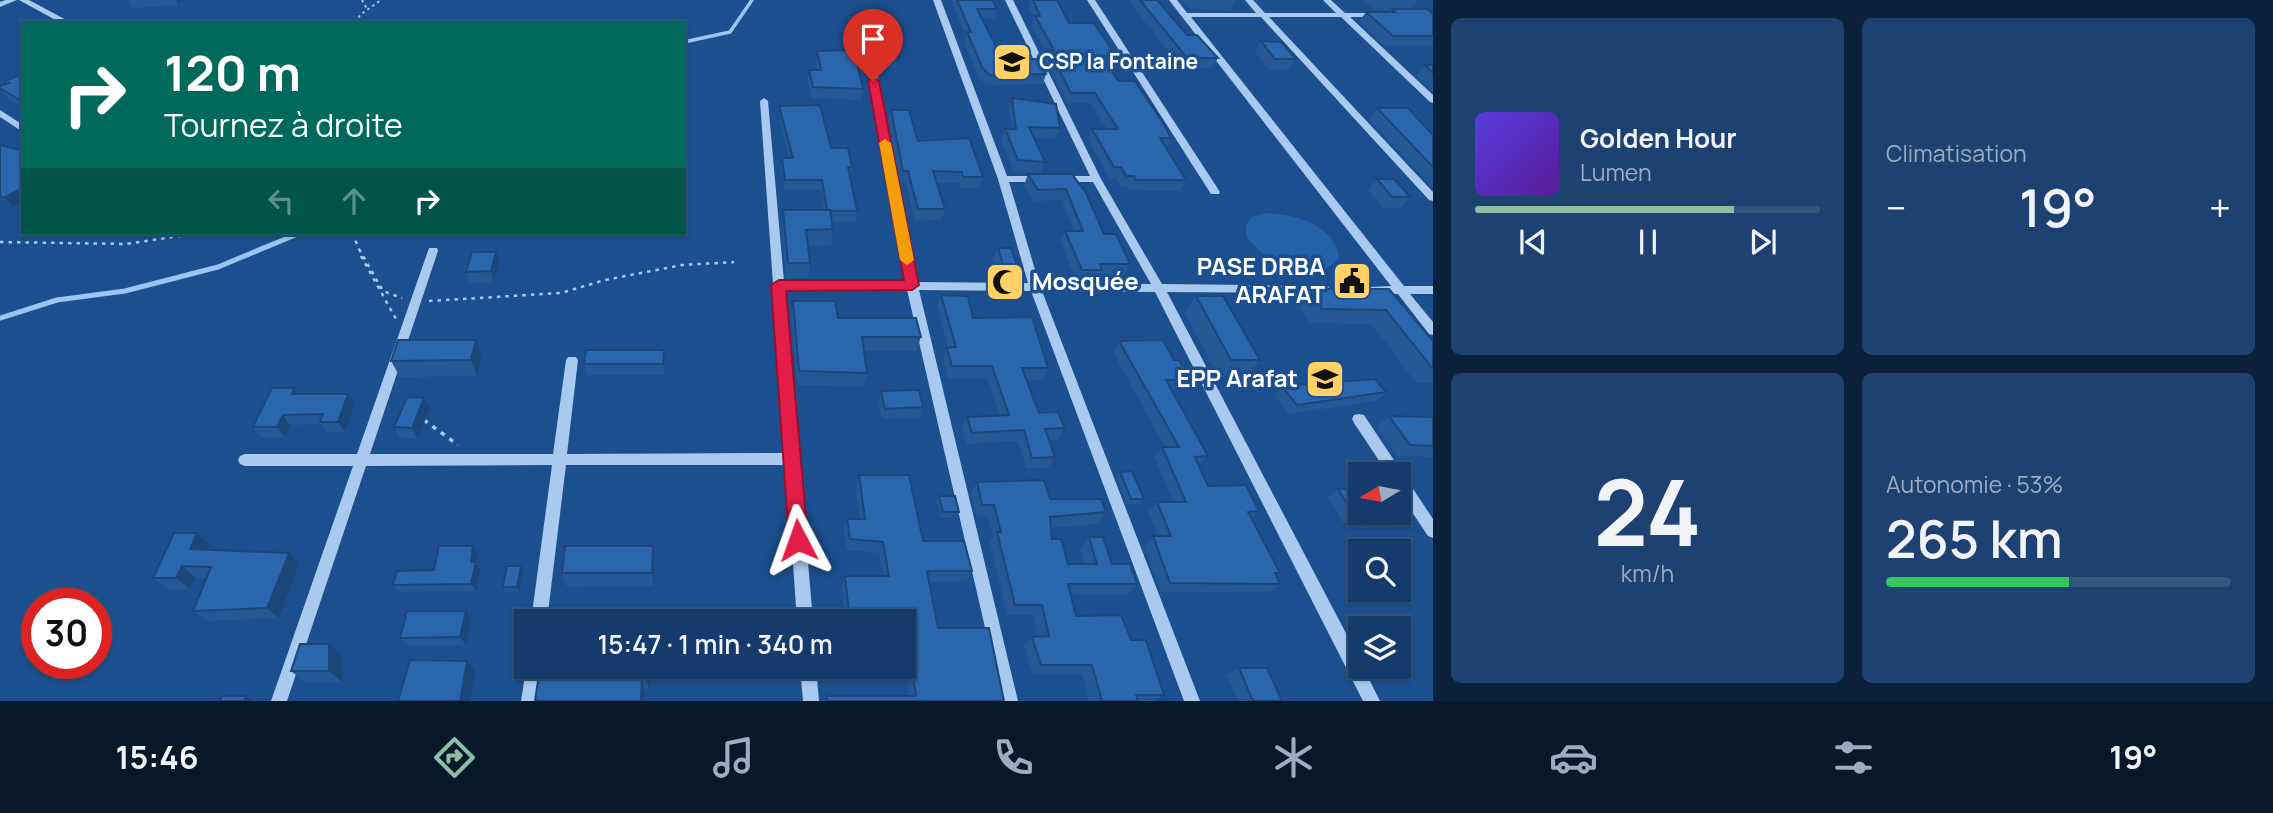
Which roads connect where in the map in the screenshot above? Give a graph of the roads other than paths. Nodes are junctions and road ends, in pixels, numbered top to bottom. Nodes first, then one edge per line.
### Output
1 (13, 0) edge
2 (23, 0) edge
3 (937, 0) edge
4 (1009, 0) edge
5 (1091, 0) edge
6 (1173, 0) edge
7 (1249, 0) edge
8 (1327, 0) edge
9 (0, 5) edge
10 (1184, 15) junction
11 (1263, 15) junction
12 (1342, 15) junction
13 (1395, 15) edge
14 (64, 21) edge
15 (869, 55) dead end
16 (1433, 100) edge
17 (764, 102) dead end
18 (0, 113) edge
19 (21, 128) edge
20 (1003, 179) junction
21 (1096, 179) junction
22 (1215, 192) dead end
23 (1433, 197) edge
24 (433, 251) dead end
25 (779, 285) junction
26 (912, 285) junction
27 (1034, 285) junction
28 (1159, 288) junction
29 (1333, 289) edge
30 (1360, 289) edge
31 (1401, 290) junction
32 (1433, 290) edge
33 (1433, 331) edge
34 (572, 360) dead end
35 (1359, 419) dead end
36 (559, 459) junction
37 (792, 459) junction
38 (245, 460) dead end
39 (361, 460) junction
40 (1387, 462) edge
41 (1411, 498) edge
42 (1433, 531) edge
43 (540, 609) edge
44 (804, 609) edge
45 (532, 679) edge
46 (809, 679) edge
47 (279, 701) edge
48 (529, 701) edge
49 (811, 701) edge
50 (1010, 701) edge
51 (1192, 701) edge
52 (1372, 701) edge

1 - 9 street
2 - 14 street
3 - 20 street
4 - 21 street
5 - 22 street
6 - 10 street
7 - 11 street
8 - 12 street
10 - 11 street
10 - 31 street
11 - 12 street
11 - 23 street
12 - 13 street
12 - 16 street
15 - 26 street
17 - 25 street
18 - 19 street
20 - 21 street
20 - 27 street
21 - 28 street
24 - 39 street
25 - 26 street
25 - 37 street
26 - 27 street
26 - 50 street
27 - 28 street
27 - 51 street
28 - 29 street
28 - 52 street
30 - 31 street
31 - 32 street
31 - 33 street
34 - 36 street
35 - 40 street
36 - 37 street
36 - 39 street
36 - 43 street
37 - 44 street
38 - 39 street
39 - 47 street
41 - 42 street
45 - 48 street
46 - 49 street

